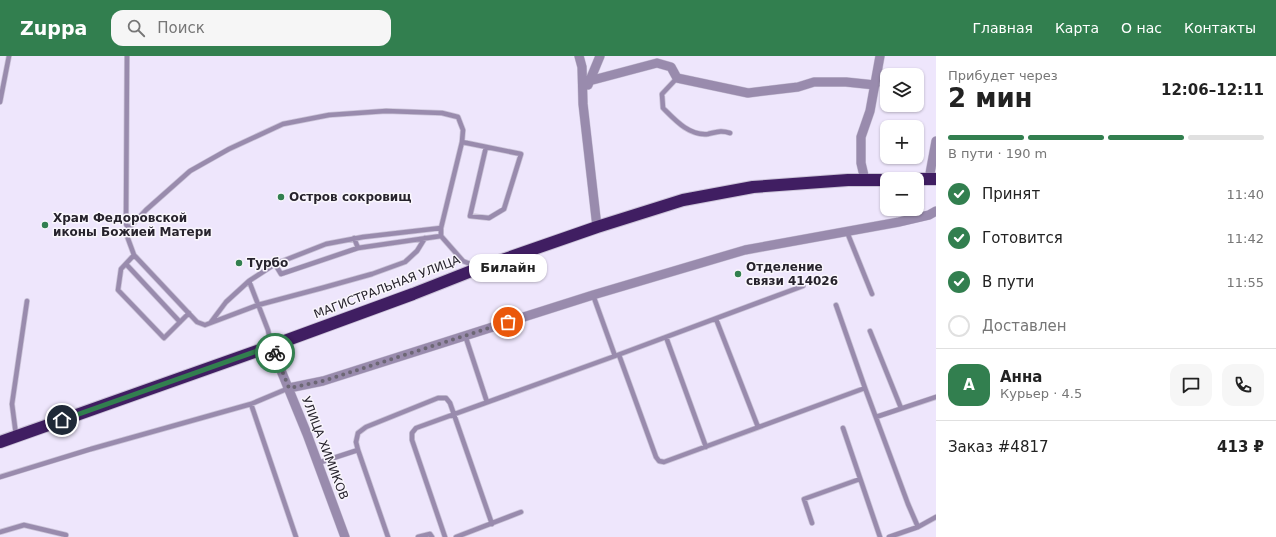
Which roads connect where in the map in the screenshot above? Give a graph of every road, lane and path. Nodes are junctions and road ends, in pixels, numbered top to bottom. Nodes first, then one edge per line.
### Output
1 (9, 56) edge
2 (127, 56) edge
3 (579, 56) edge
4 (600, 56) edge
5 (880, 56) edge
6 (677, 78) junction
7 (589, 81) junction
8 (875, 85) junction
9 (0, 102) edge
10 (583, 104) junction
11 (730, 133) dead end
12 (936, 141) edge
13 (462, 142) junction
14 (486, 147) junction
15 (927, 179) edge
16 (865, 180) junction
17 (880, 180) edge
18 (936, 211) edge
19 (597, 227) junction
20 (441, 228) junction
21 (129, 230) junction
22 (847, 232) junction
23 (441, 236) junction
24 (354, 238) junction
25 (425, 238) junction
26 (358, 248) junction
27 (134, 255) junction
28 (126, 264) junction
29 (275, 264) junction
30 (479, 268) junction
31 (249, 281) junction
32 (803, 286) dead end
33 (872, 294) dead end
34 (593, 295) junction
35 (27, 301) dead end
36 (258, 305) junction
37 (836, 305) dead end
38 (189, 313) junction
39 (716, 318) junction
40 (180, 322) junction
41 (210, 322) junction
42 (870, 331) dead end
43 (465, 335) junction
44 (666, 337) junction
45 (271, 346) junction
46 (617, 356) junction
47 (289, 388) junction
48 (866, 388) junction
49 (936, 397) edge
50 (487, 402) junction
51 (251, 404) junction
52 (901, 408) junction
53 (453, 414) junction
54 (876, 417) junction
55 (758, 427) junction
56 (843, 428) dead end
57 (17, 436) junction
58 (0, 442) edge
59 (706, 447) junction
60 (358, 450) junction
61 (318, 463) junction
62 (0, 477) edge
63 (860, 479) junction
64 (521, 512) dead end
65 (936, 517) edge
66 (812, 523) dead end
67 (492, 524) junction
68 (918, 527) junction
69 (0, 532) edge
70 (66, 535) dead end
71 (296, 537) edge
72 (345, 537) edge
73 (388, 537) edge
74 (418, 537) edge
75 (432, 537) edge
76 (445, 537) edge
77 (456, 537) edge
78 (880, 537) edge
79 (889, 537) edge

1 - 9 lane
2 - 21 lane
3 - 10 street
4 - 7 street
5 - 8 street
6 - 7 street
6 - 8 street
6 - 11 lane
7 - 10 street
8 - 16 street
10 - 19 street
12 - 15 street
13 - 14 lane
13 - 20 lane
13 - 21 lane
14 - 14 lane
16 - 17 highway, МАГИСТРАЛЬНАЯ УЛИЦА
16 - 19 highway, МАГИСТРАЛЬНАЯ УЛИЦА
18 - 22 street
19 - 30 highway, МАГИСТРАЛЬНАЯ УЛИЦА
20 - 23 lane
20 - 24 lane
21 - 27 lane
22 - 33 lane
22 - 34 street
23 - 25 lane
23 - 30 lane
24 - 26 lane
24 - 29 lane
25 - 26 lane
25 - 36 lane
26 - 29 lane
27 - 28 lane
27 - 38 lane
28 - 40 lane
28 - 40 lane
29 - 31 lane
30 - 45 highway, МАГИСТРАЛЬНАЯ УЛИЦА
31 - 36 lane
31 - 41 lane
32 - 39 lane
34 - 43 street
34 - 46 lane
35 - 57 lane
36 - 41 lane
36 - 45 lane
37 - 48 lane
38 - 40 lane
38 - 41 lane
39 - 44 lane
39 - 55 lane
42 - 52 lane
43 - 47 street
43 - 50 lane
44 - 46 lane
44 - 59 lane
45 - 47 street, УЛИЦА ХИМИКОВ
45 - 57 highway, МАГИСТРАЛЬНАЯ УЛИЦА
46 - 50 lane
46 - 59 lane
47 - 51 lane
47 - 61 street, УЛИЦА ХИМИКОВ
48 - 54 lane
48 - 55 lane
49 - 52 lane
50 - 53 lane
51 - 62 lane
51 - 71 lane
52 - 54 lane
53 - 60 lane
53 - 67 lane
53 - 76 lane
54 - 68 lane
55 - 59 lane
56 - 63 lane
57 - 58 highway, МАГИСТРАЛЬНАЯ УЛИЦА
60 - 61 lane
60 - 73 lane
61 - 72 street, УЛИЦА ХИМИКОВ
63 - 66 lane
63 - 78 lane
64 - 67 lane
65 - 68 lane
67 - 77 lane
68 - 79 lane
69 - 70 lane
74 - 75 lane

